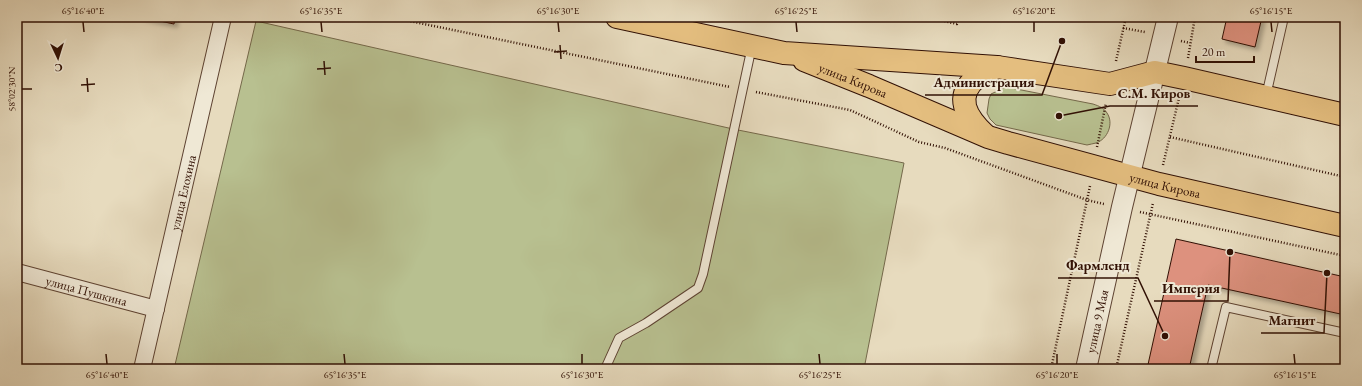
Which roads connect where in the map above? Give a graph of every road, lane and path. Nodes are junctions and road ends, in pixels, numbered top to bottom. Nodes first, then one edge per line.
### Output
1 (223, 17) edge
2 (390, 17) edge
3 (617, 17) edge
4 (927, 17) edge
5 (959, 17) edge
6 (1126, 17) edge
7 (1168, 17) edge
8 (1284, 17) edge
9 (752, 46) junction
10 (784, 53) junction
11 (997, 67) junction
12 (1155, 72) junction
13 (1110, 84) junction
14 (742, 89) junction
15 (1266, 96) junction
16 (1345, 115) edge
17 (988, 137) junction
18 (1170, 137) dead end
19 (1093, 167) junction
20 (1129, 176) junction
21 (1345, 176) edge
22 (1087, 200) junction
23 (1122, 207) junction
24 (1345, 226) edge
25 (1345, 256) edge
26 (17, 272) edge
27 (156, 309) junction
28 (1345, 333) edge
29 (142, 369) edge
30 (605, 369) edge
31 (1051, 369) edge
32 (1086, 369) edge
33 (1211, 369) edge

1 - 27 street, улица Елохина
2 - 14 path
3 - 9 main road, улица Кирова
4 - 5 path
6 - 13 path
7 - 12 street, улица 9 Мая
8 - 15 lane
9 - 10 main road, улица Кирова
9 - 14 lane
10 - 11 main road, улица Кирова
10 - 17 main road, улица Кирова
11 - 13 main road, улица Кирова
11 - 17 main road, улица Кирова
12 - 13 main road, улица Кирова
12 - 15 main road, улица Кирова
12 - 20 street, улица 9 Мая
13 - 19 path
14 - 22 path
14 - 30 lane
15 - 16 main road, улица Кирова
17 - 19 main road, улица Кирова
18 - 21 path
19 - 20 main road, улица Кирова
19 - 22 path
20 - 23 street, улица 9 Мая
20 - 24 main road, улица Кирова
22 - 23 path
22 - 31 path
23 - 25 path
23 - 32 street, улица 9 Мая
26 - 27 street, улица Пушкина
27 - 29 street, улица Елохина
28 - 33 lane

